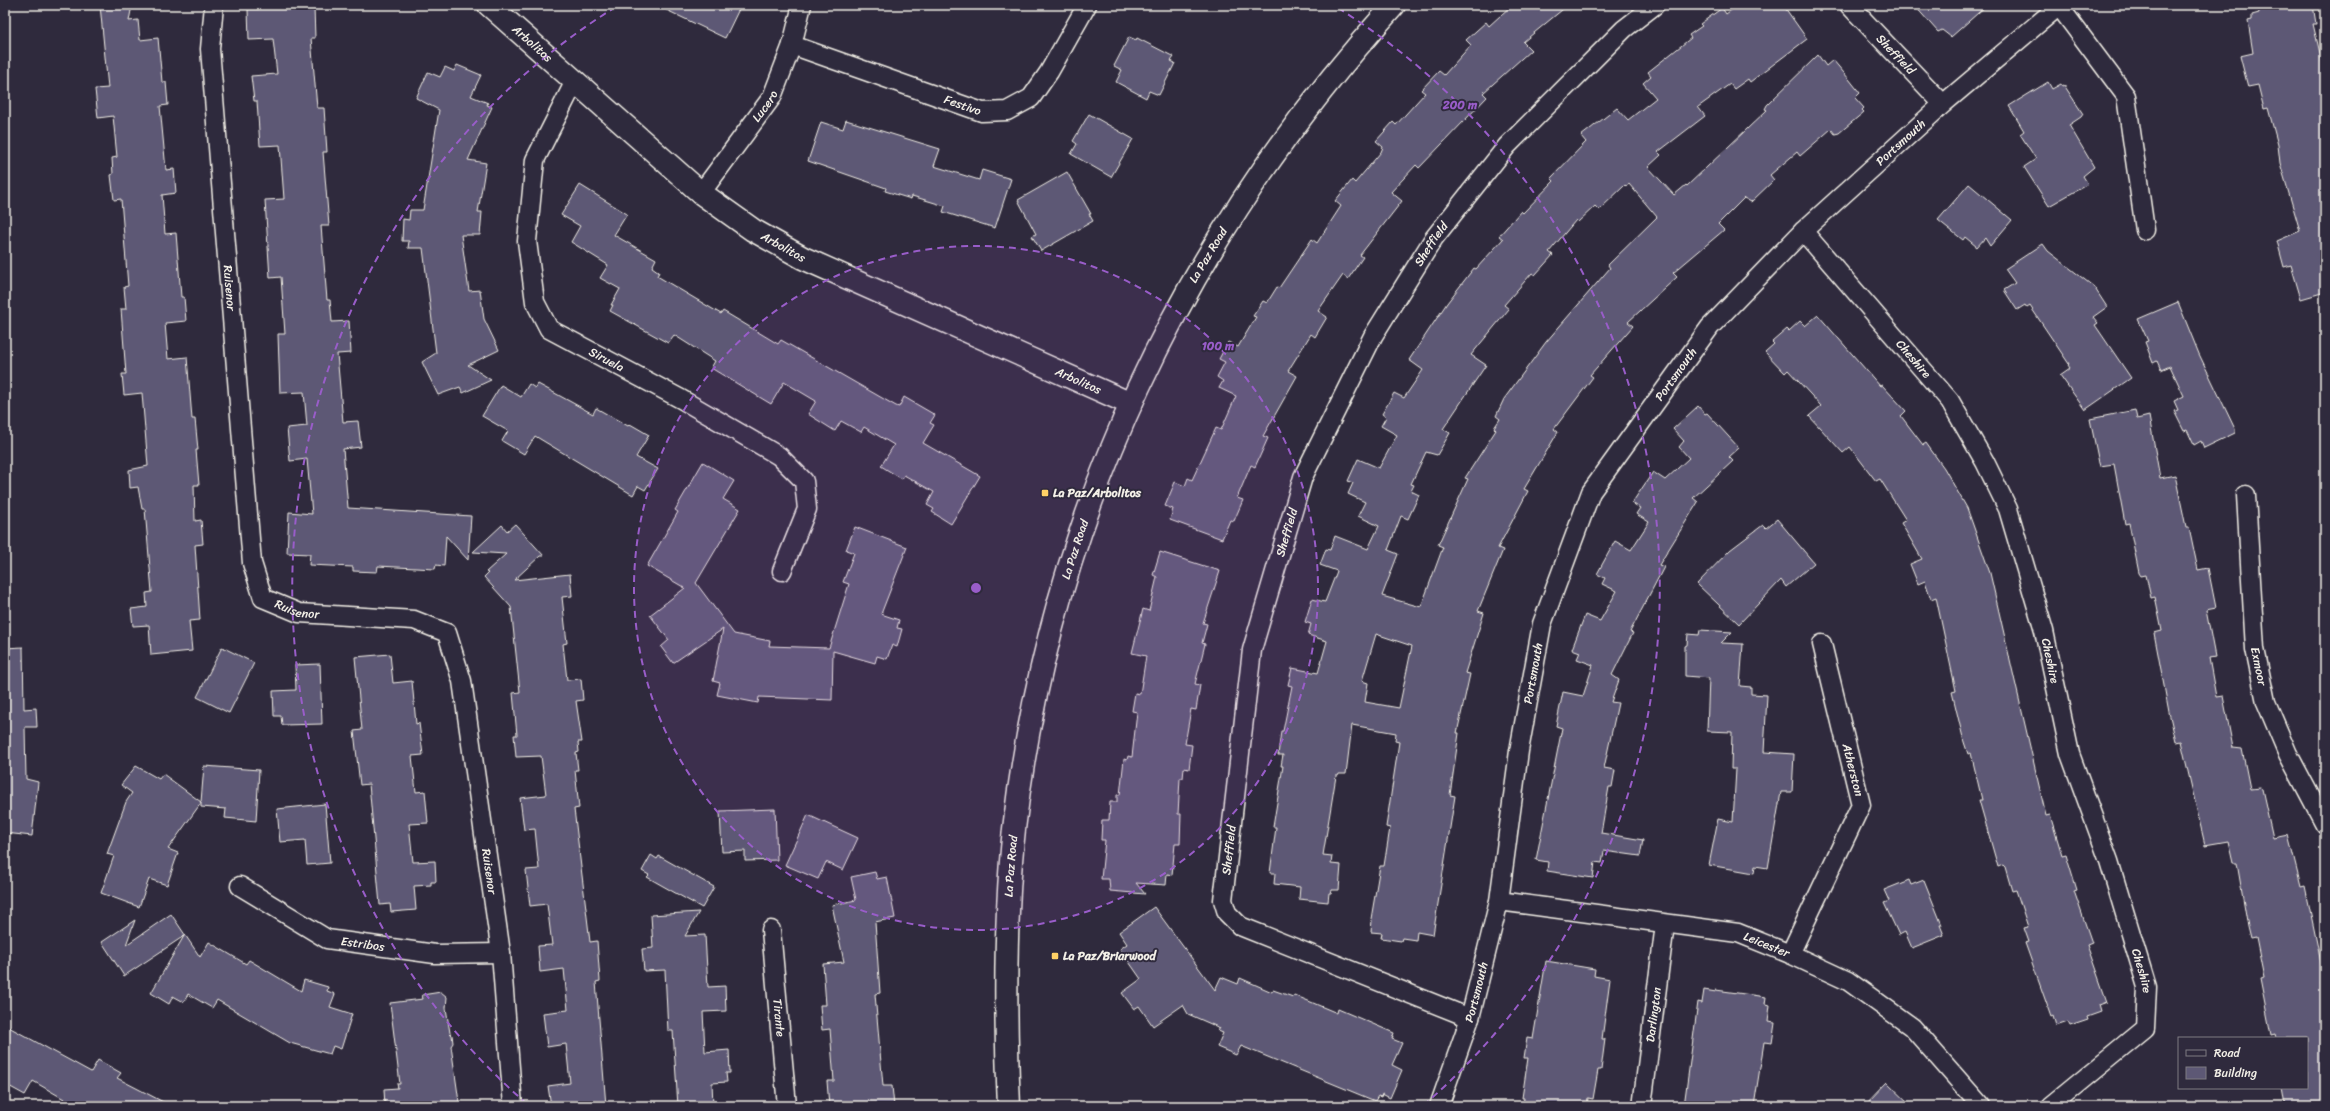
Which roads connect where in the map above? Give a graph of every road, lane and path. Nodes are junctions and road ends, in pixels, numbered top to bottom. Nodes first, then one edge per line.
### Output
1 (214, 5) edge
2 (489, 5) edge
3 (802, 5) edge
4 (1087, 5) edge
5 (1394, 5) edge
6 (1655, 5) edge
7 (1849, 5) edge
8 (2059, 6) edge
9 (792, 45) junction
10 (575, 81) junction
11 (1943, 104) junction
12 (702, 193) junction
13 (2145, 230) dead end
14 (1803, 231) junction
15 (1131, 404) junction
16 (2246, 495) dead end
17 (782, 571) dead end
18 (1822, 644) dead end
19 (2325, 824) edge
20 (240, 886) dead end
21 (1499, 901) junction
22 (1665, 924) junction
23 (770, 930) dead end
24 (501, 953) junction
25 (1790, 954) junction
26 (1470, 1018) junction
27 (513, 1106) edge
28 (787, 1106) edge
29 (1009, 1106) edge
30 (1439, 1106) edge
31 (1642, 1106) edge
32 (1981, 1106) edge
33 (2050, 1106) edge

1 - 24 street, Ruisenor
2 - 10 main road, Arbolitos
3 - 9 street, Lucero
4 - 9 street, Festivo
5 - 15 main road, La Paz Road
6 - 26 street, Sheffield
7 - 11 street, Sheffield
8 - 11 street, Portsmouth
8 - 13 street, Portsmouth
9 - 12 street, Lucero
10 - 12 main road, Arbolitos
10 - 17 street, Siruela
11 - 14 street, Portsmouth
12 - 15 main road, Arbolitos
14 - 21 street, Portsmouth
14 - 33 street, Cheshire
15 - 29 main road, La Paz Road
16 - 19 street, Exmoor
18 - 25 street, Atherston
20 - 24 street, Estribos
21 - 22 street, Leicester
21 - 26 street, Portsmouth
22 - 25 street, Leicester
22 - 31 street, Darlington
23 - 28 street, Tirante
24 - 27 street, Ruisenor
25 - 32 street, Leicester
26 - 30 street, Portsmouth

